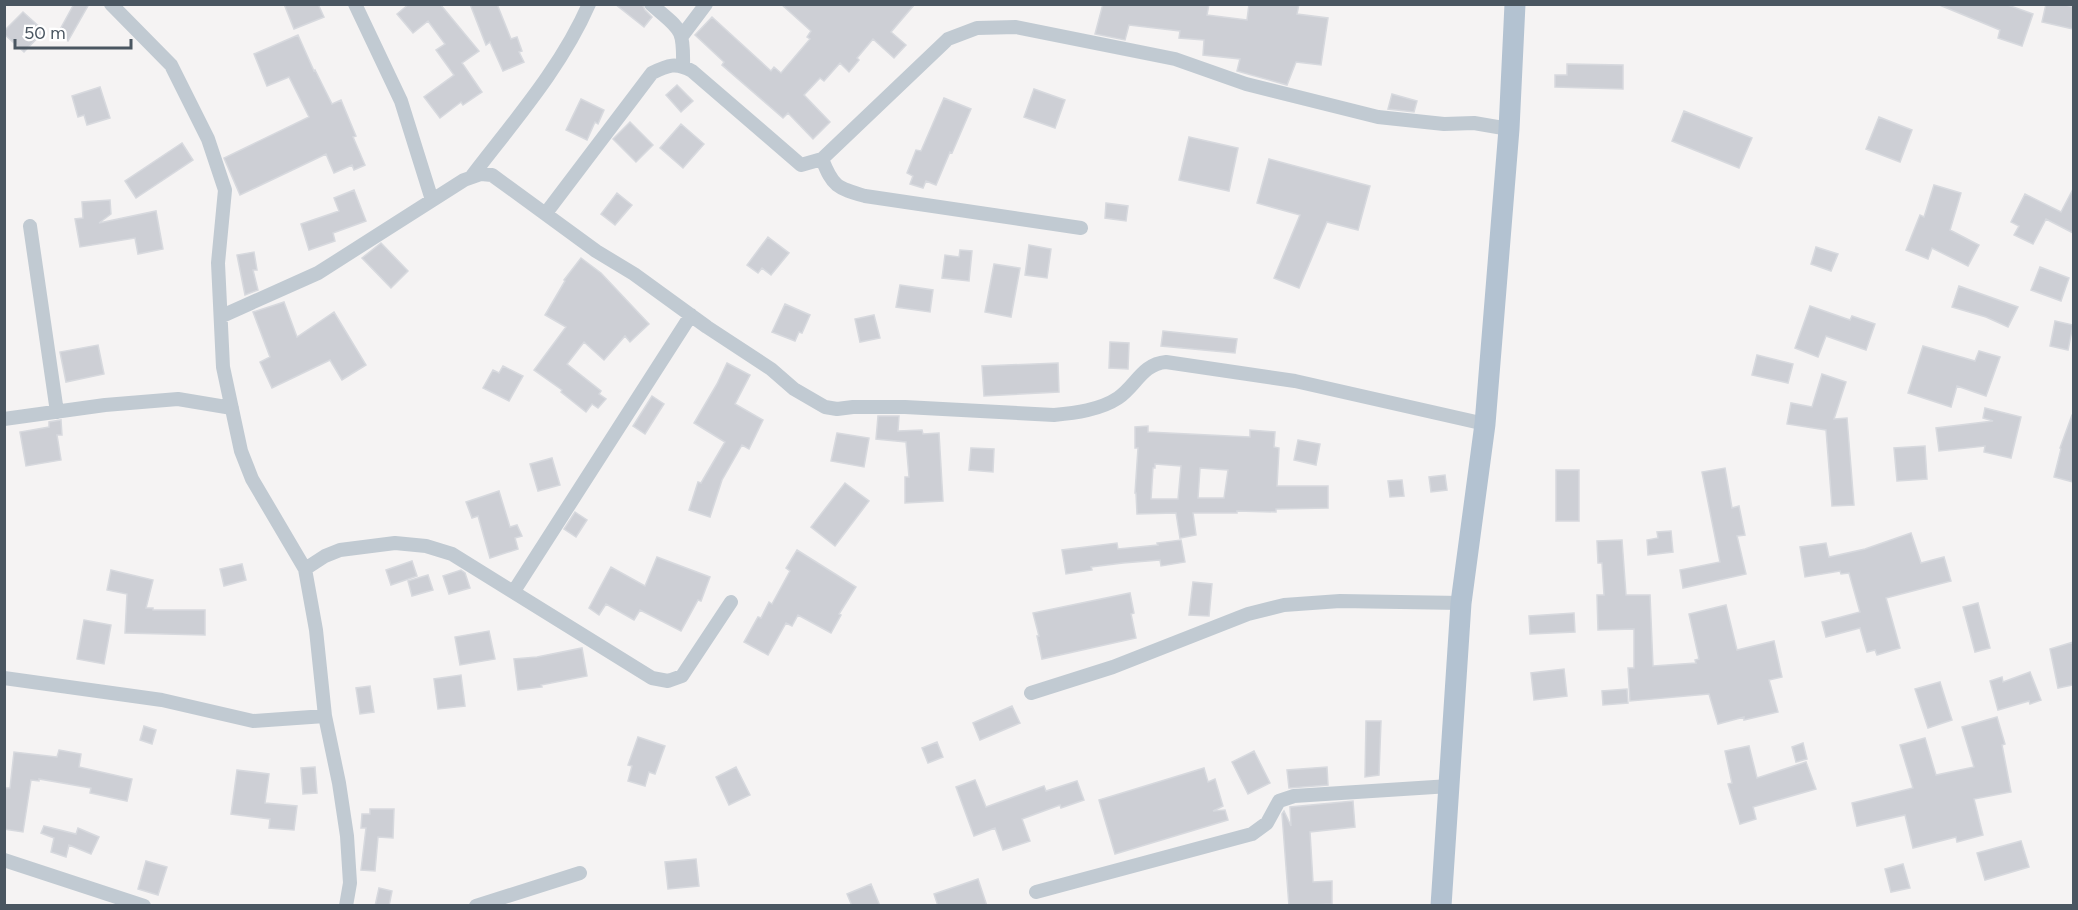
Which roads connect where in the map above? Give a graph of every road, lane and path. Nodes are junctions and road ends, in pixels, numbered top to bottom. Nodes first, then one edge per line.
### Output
1 (111, 4) edge
2 (355, 4) edge
3 (589, 4) edge
4 (651, 4) edge
5 (706, 4) edge
6 (1515, 4) edge
7 (682, 36) junction
8 (683, 66) junction
9 (1509, 129) junction
10 (822, 159) junction
11 (472, 176) junction
12 (432, 200) junction
13 (546, 213) junction
14 (30, 226) dead end
15 (1081, 228) dead end
16 (691, 315) junction
17 (222, 316) junction
18 (232, 408) junction
19 (57, 412) junction
20 (4, 418) edge
21 (1485, 424) junction
22 (305, 569) junction
23 (514, 591) junction
24 (731, 602) dead end
25 (1461, 603) junction
26 (4, 678) edge
27 (1031, 693) dead end
28 (325, 716) junction
29 (1450, 786) junction
30 (4, 860) edge
31 (580, 873) dead end
32 (1036, 892) dead end
33 (144, 906) edge
34 (346, 906) edge
35 (476, 906) edge
36 (1441, 906) edge

1 - 17 street
2 - 12 street
3 - 11 street
4 - 7 street
5 - 7 street
6 - 9 main road
7 - 8 street
8 - 10 street
8 - 13 street
9 - 10 street
9 - 21 main road
10 - 15 street
11 - 12 street
11 - 13 street
12 - 17 street
13 - 16 street
14 - 19 street
16 - 21 street
16 - 23 street
17 - 18 street
18 - 19 street
18 - 22 street
19 - 20 street
21 - 25 main road
22 - 23 street
22 - 28 street
23 - 24 street
25 - 27 street
25 - 29 main road
26 - 28 street
28 - 34 street
29 - 32 street
29 - 36 main road
30 - 33 street
31 - 35 street

